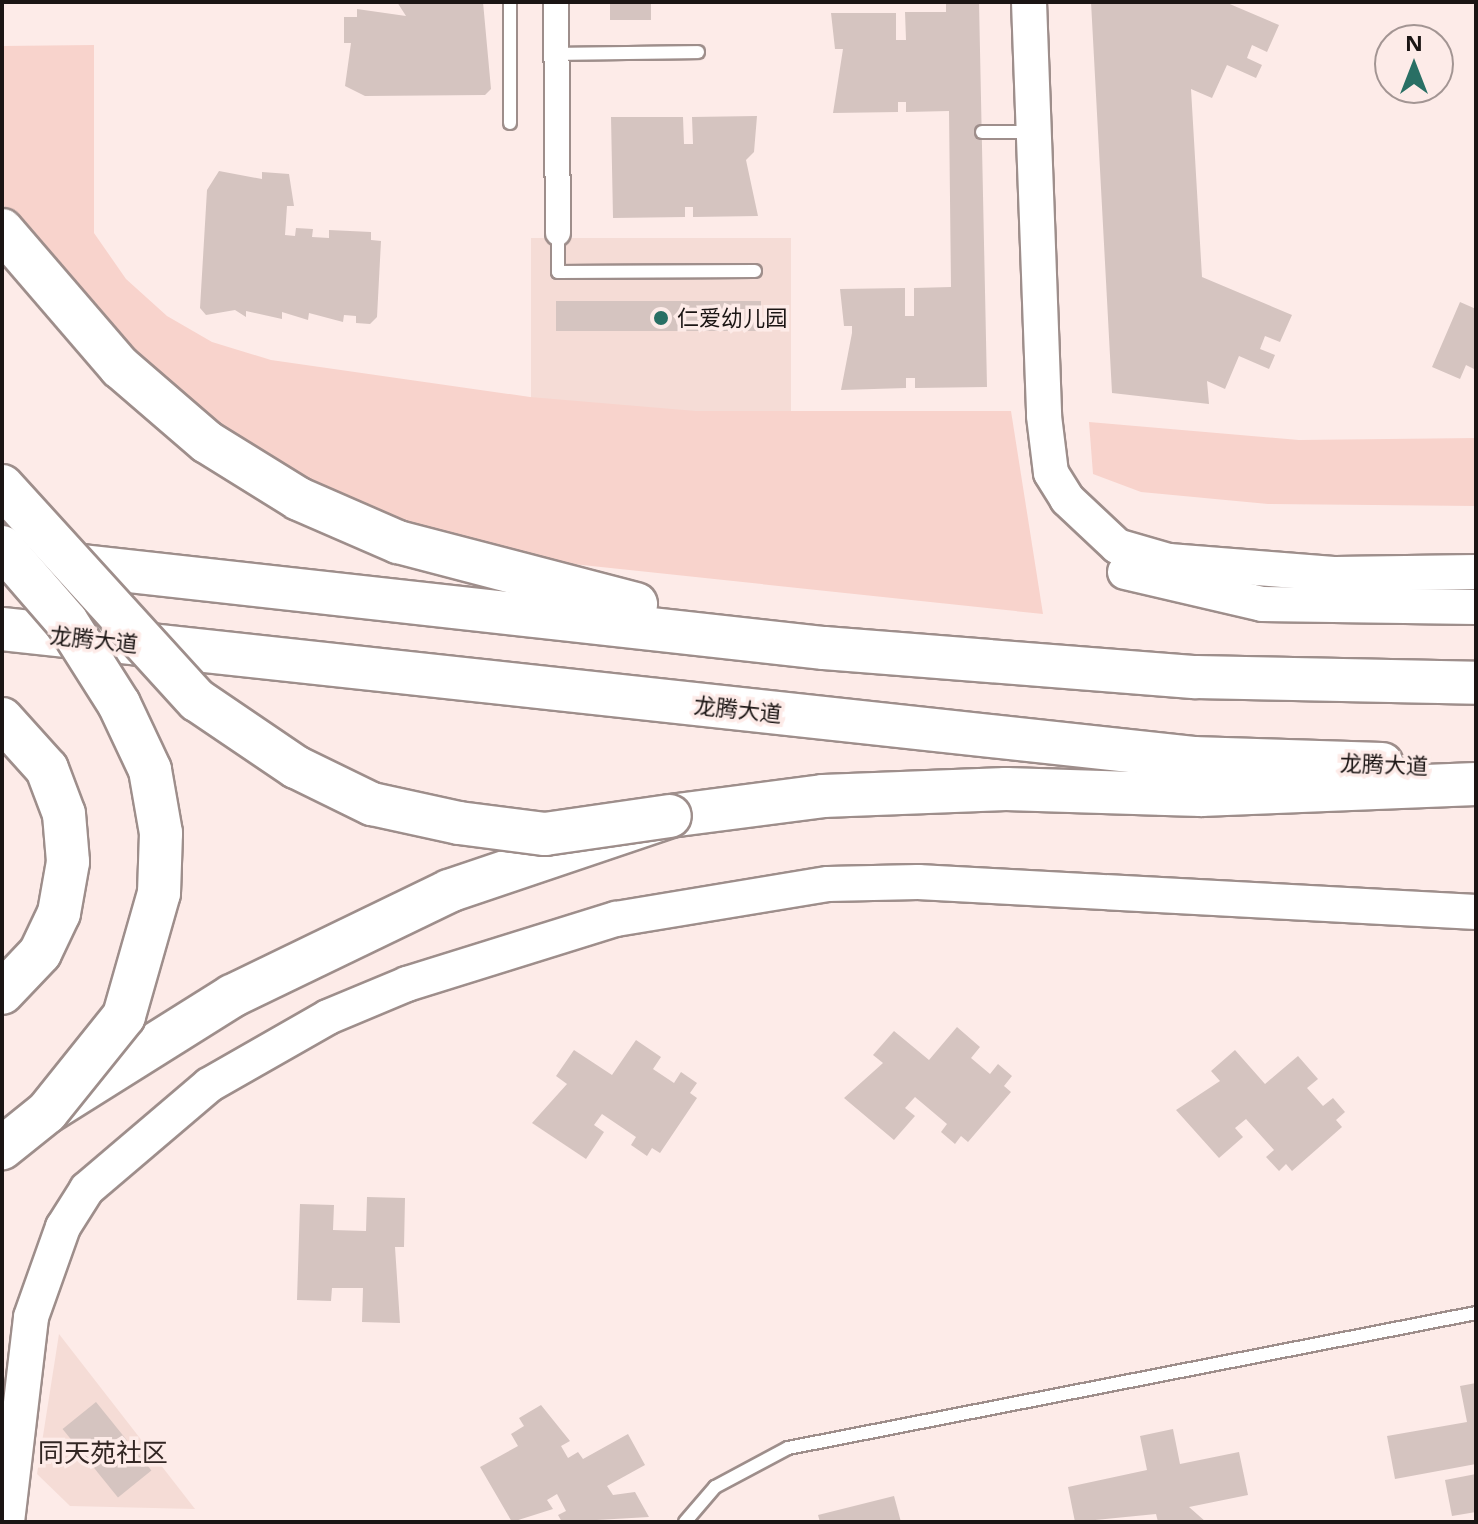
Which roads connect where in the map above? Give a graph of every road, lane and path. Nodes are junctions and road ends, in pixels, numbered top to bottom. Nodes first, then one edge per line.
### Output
1 (510, 2) edge
2 (556, 2) edge
3 (1029, 2) edge
4 (698, 52) dead end
5 (557, 54) junction
6 (510, 123) dead end
7 (1034, 131) junction
8 (982, 132) dead end
9 (2, 230) edge
10 (558, 233) joint
11 (755, 271) dead end
12 (1051, 473) junction
13 (2, 486) edge
14 (2, 547) edge
15 (2, 557) edge
16 (1476, 572) edge
17 (1476, 607) edge
18 (2, 629) edge
19 (824, 648) junction
20 (1476, 683) edge
21 (10, 726) edge
22 (1476, 765) edge
23 (1476, 784) edge
24 (670, 816) junction
25 (1476, 912) edge
26 (2, 993) edge
27 (47, 1112) junction
28 (2, 1148) edge
29 (1476, 1313) edge
30 (7, 1522) edge
31 (685, 1522) edge

1 - 6 lane
2 - 5 street
3 - 7 main road
4 - 5 lane
5 - 10 street
7 - 8 lane
7 - 12 main road
9 - 19 highway
10 - 11 lane
12 - 16 main road
12 - 17 main road
13 - 24 highway, bridge
14 - 27 highway, bridge
15 - 19 highway
18 - 22 highway, 龙腾大道
19 - 20 highway
21 - 26 highway
23 - 24 highway
24 - 27 highway, bridge
25 - 30 main road
27 - 28 highway, bridge
29 - 31 lane

